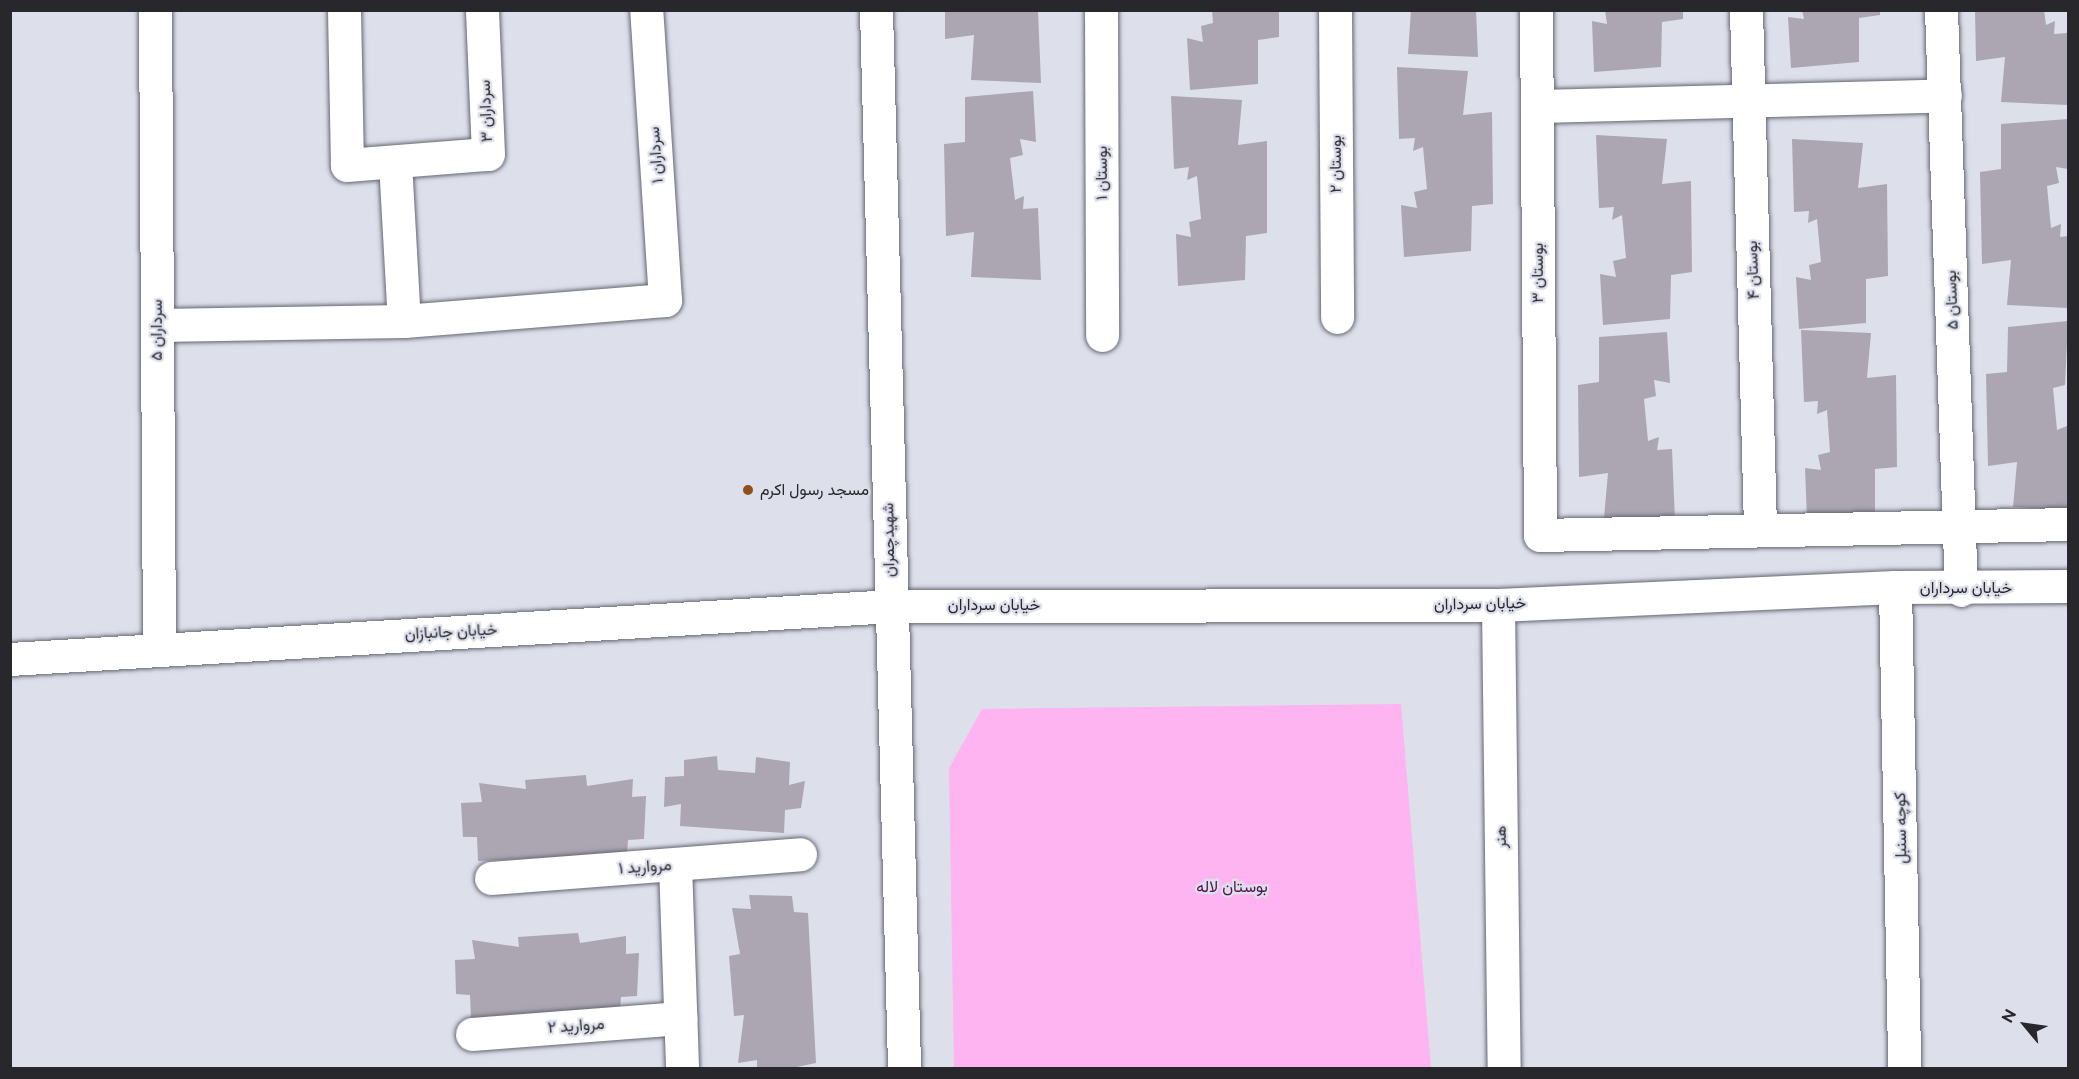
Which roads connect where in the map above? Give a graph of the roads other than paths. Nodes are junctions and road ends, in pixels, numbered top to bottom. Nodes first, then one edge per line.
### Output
1 (155, 10) edge
2 (344, 10) edge
3 (482, 10) edge
4 (646, 10) edge
5 (876, 10) edge
6 (1101, 10) edge
7 (1335, 10) edge
8 (1536, 10) edge
9 (1746, 10) edge
10 (1941, 10) edge
11 (1945, 95) junction
12 (1748, 102) junction
13 (1537, 106) junction
14 (395, 162) junction
15 (1337, 316) dead end
16 (404, 321) junction
17 (157, 325) junction
18 (1102, 335) dead end
19 (2068, 524) edge
20 (1959, 527) junction
21 (1760, 530) junction
22 (2068, 586) edge
23 (1895, 587) junction
24 (1961, 590) junction
25 (1498, 605) junction
26 (891, 606) junction
27 (159, 650) junction
28 (10, 659) edge
29 (800, 854) dead end
30 (675, 865) junction
31 (491, 878) dead end
32 (680, 1018) junction
33 (472, 1034) dead end
34 (682, 1068) edge
35 (904, 1068) edge
36 (1504, 1068) edge
37 (1904, 1068) edge

1 - 17 street, سرداران ۵
2 - 14 street, سرداران ۳
3 - 14 street, سرداران ۳
4 - 16 street, سرداران ۱
5 - 26 street, شهیدچمران
6 - 18 street, بوستان ۱
7 - 15 street, بوستان ۲
8 - 13 street, بوستان ۳
9 - 12 street, بوستان ۴
10 - 11 street, بوستان ۵
11 - 12 street
11 - 20 street, بوستان ۵
12 - 13 street
12 - 21 street, بوستان ۴
13 - 21 street, بوستان ۳
14 - 16 street
16 - 17 street
17 - 27 street, سرداران ۵
19 - 20 street
20 - 21 street
20 - 24 street, بوستان ۵
22 - 24 street, خیابان سرداران
23 - 24 street, خیابان سرداران
23 - 25 street, خیابان سرداران
23 - 37 street, کوچه سنبل
25 - 26 street, خیابان سرداران
25 - 36 street, هنر
26 - 27 street, خیابان جانبازان
26 - 35 street, شهیدچمران
27 - 28 street, خیابان جانبازان
29 - 30 street, مروارید ۱
30 - 31 street, مروارید ۱
30 - 32 street
32 - 33 street, مروارید ۲
32 - 34 street

